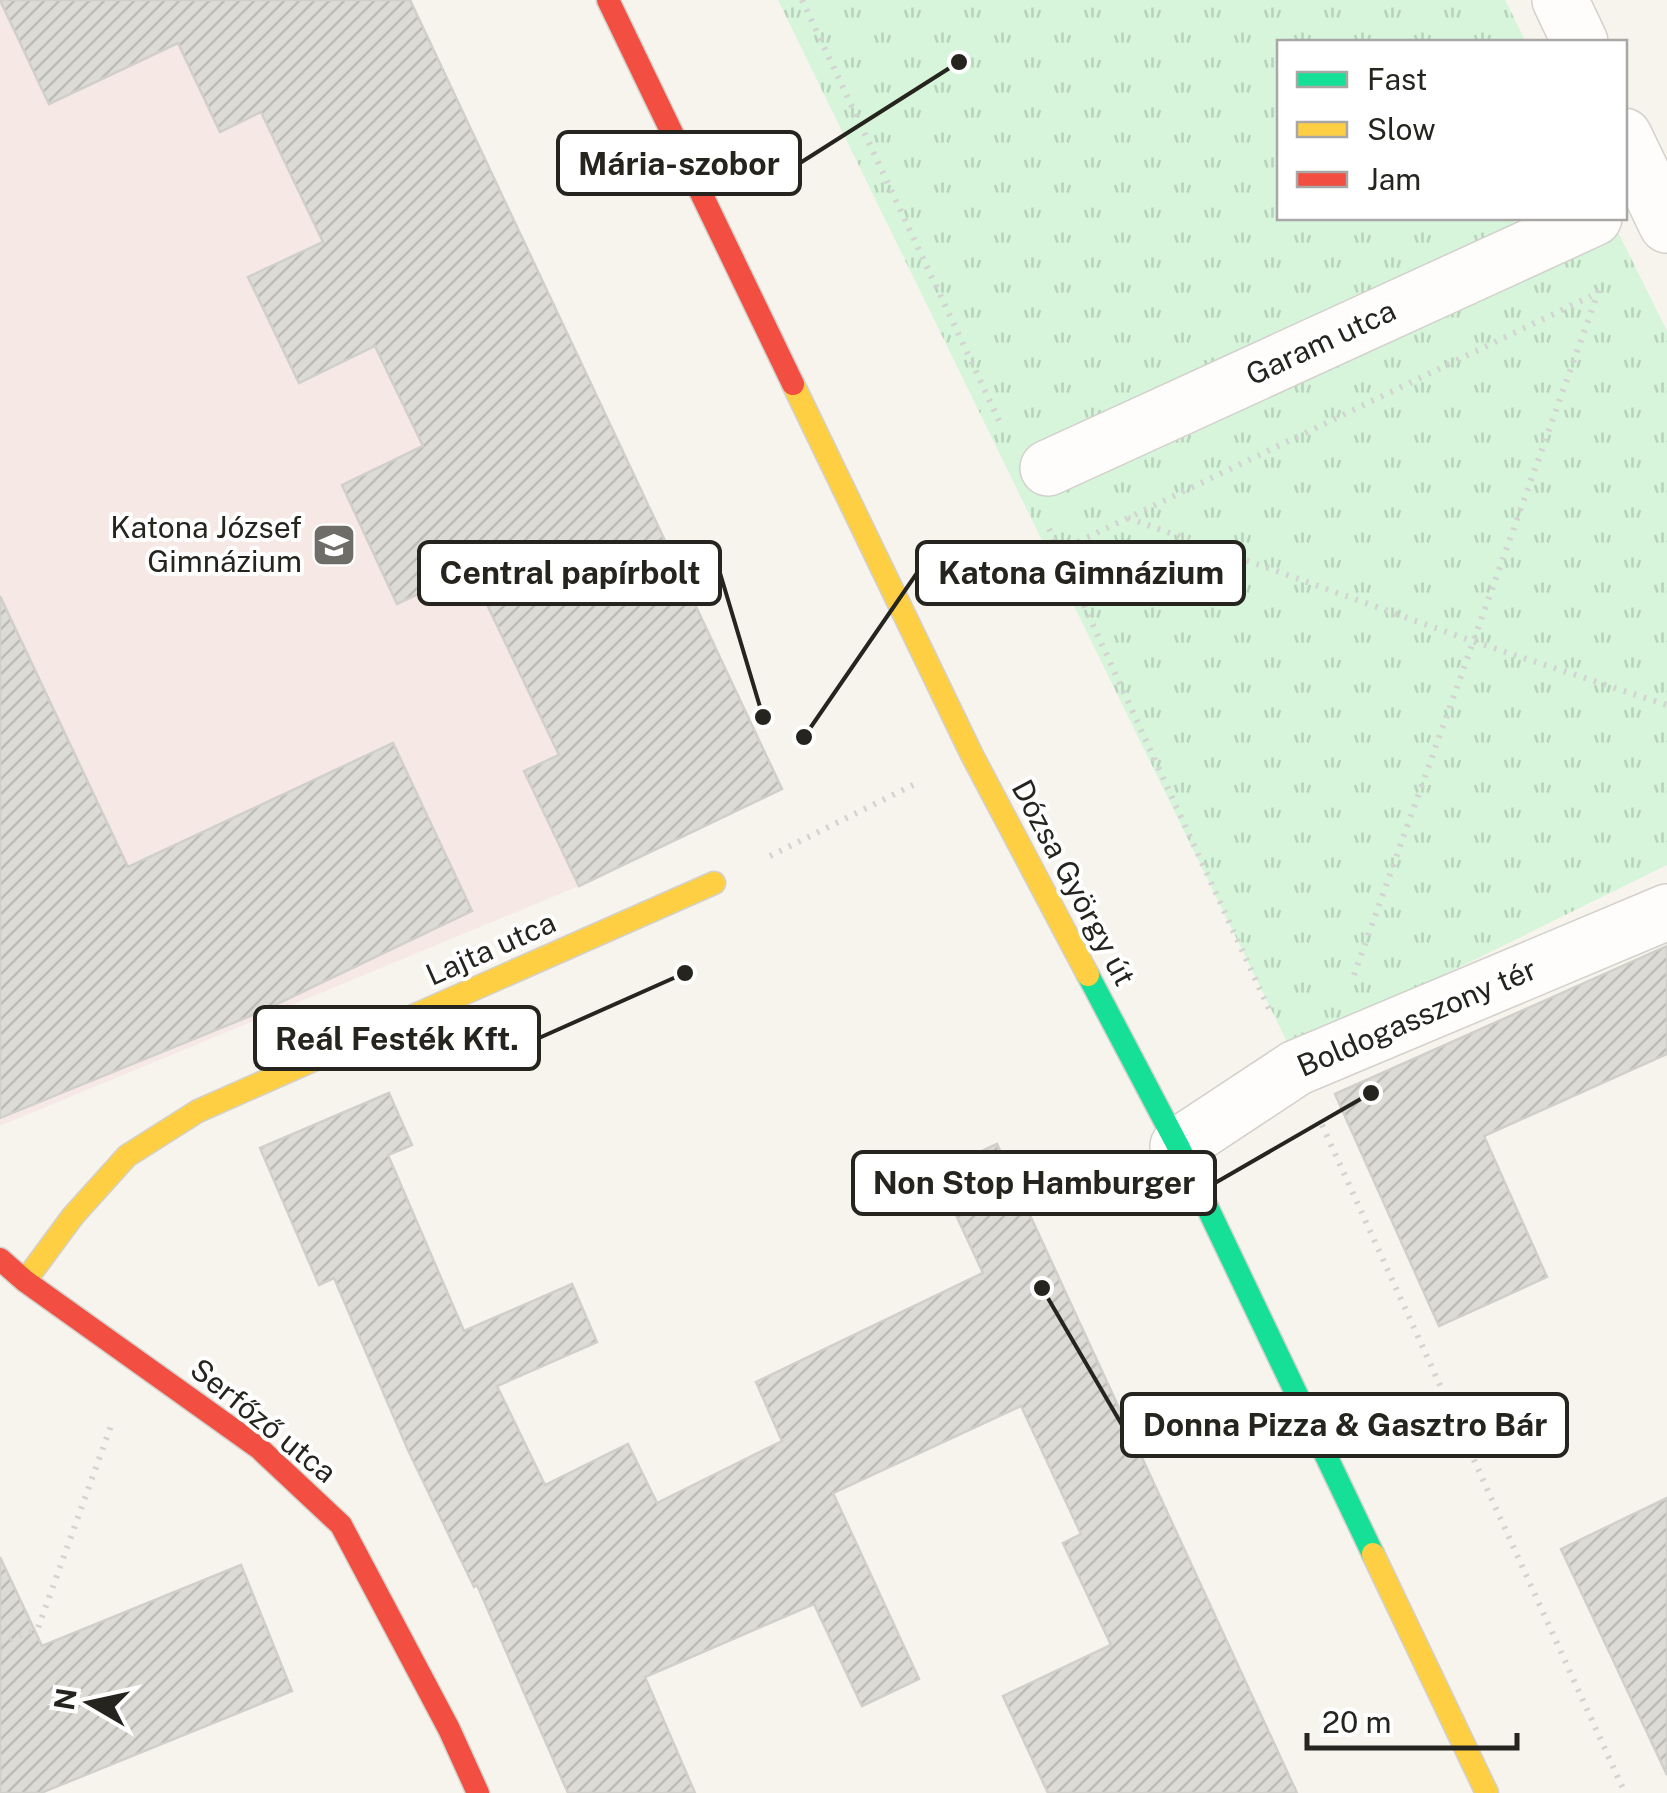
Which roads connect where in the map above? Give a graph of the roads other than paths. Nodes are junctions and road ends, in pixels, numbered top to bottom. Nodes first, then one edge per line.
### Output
1 (608, 0) edge
2 (1560, 0) edge
3 (1579, 40) edge
4 (1627, 143) edge
5 (1652, 201) edge
6 (1590, 220) edge
7 (1033, 476) road end
8 (714, 882) road end
9 (1667, 912) edge
10 (1178, 1146) junction
11 (0, 1259) edge
12 (25, 1281) junction
13 (478, 1793) edge
14 (1487, 1793) edge

1 - 10 main road, Dózsa György út
2 - 3 street
4 - 5 street
6 - 7 street, Garam utca
8 - 12 main road, Lajta utca
9 - 10 street, Boldogasszony tér
10 - 14 main road, Dózsa György út
11 - 12 main road, Serfőző utca
12 - 13 main road, Serfőző utca

